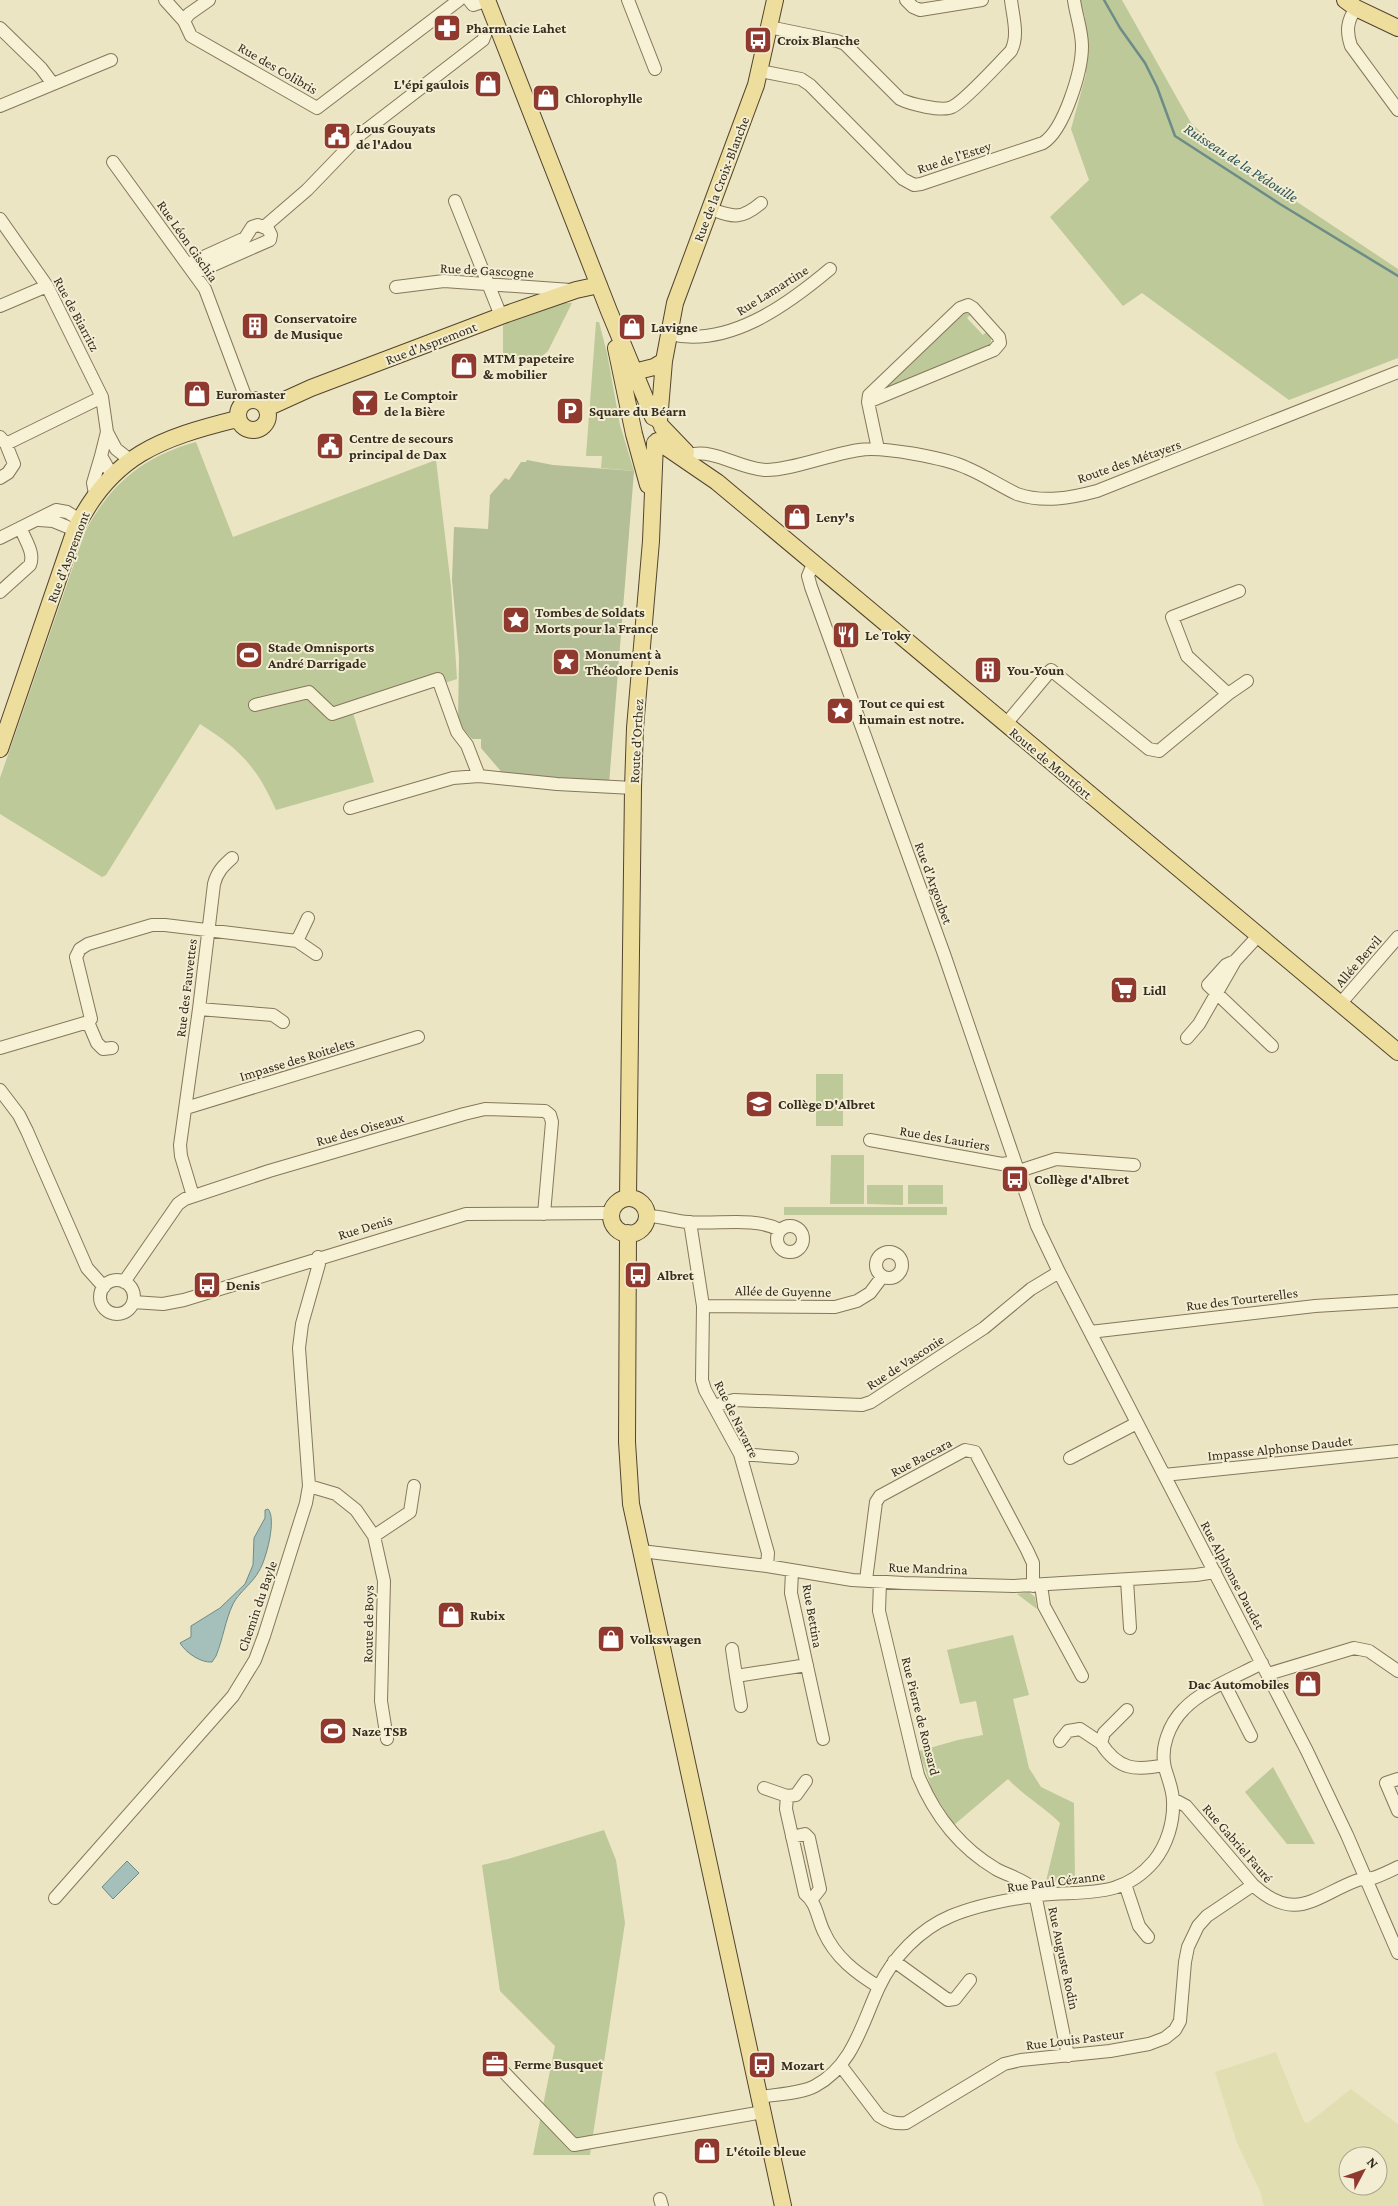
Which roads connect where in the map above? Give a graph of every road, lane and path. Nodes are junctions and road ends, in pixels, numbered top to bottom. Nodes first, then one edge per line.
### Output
1 (165, 0) edge
2 (210, 0) edge
3 (459, 0) edge
4 (628, 0) edge
5 (906, 0) edge
6 (982, 0) edge
7 (1011, 0) edge
8 (1074, 0) edge
9 (479, 1) edge
10 (770, 3) edge
11 (1350, 4) edge
12 (184, 21) junction
13 (769, 27) junction
14 (0, 28) edge
15 (1398, 28) edge
16 (484, 35) dead end
17 (111, 60) dead end
18 (655, 69) dead end
19 (760, 71) junction
20 (53, 84) junction
21 (0, 106) edge
22 (1398, 110) edge
23 (113, 162) dead end
24 (455, 202) dead end
25 (761, 203) dead end
26 (710, 210) junction
27 (0, 219) edge
28 (191, 269) junction
29 (830, 269) dead end
30 (488, 285) junction
31 (47, 286) junction
32 (598, 286) junction
33 (396, 287) dead end
34 (576, 290) junction
35 (0, 306) edge
36 (609, 311) junction
37 (501, 316) junction
38 (668, 334) junction
39 (664, 360) junction
40 (634, 372) junction
41 (1398, 372) edge
42 (102, 397) junction
43 (646, 400) junction
44 (247, 401) junction
45 (868, 402) junction
46 (267, 408) junction
47 (238, 419) junction
48 (649, 429) junction
49 (107, 432) junction
50 (3, 440) edge
51 (878, 449) junction
52 (689, 455) junction
53 (101, 456) junction
54 (130, 460) junction
55 (705, 472) junction
56 (112, 475) junction
57 (0, 478) edge
58 (95, 494) junction
59 (78, 525) junction
60 (20, 529) junction
61 (0, 538) edge
62 (813, 564) junction
63 (1239, 591) dead end
64 (0, 592) edge
65 (1247, 680) dead end
66 (1228, 694) junction
67 (255, 705) dead end
68 (1005, 725) junction
69 (0, 749) edge
70 (479, 776) junction
71 (633, 788) junction
72 (350, 808) dead end
73 (232, 858) dead end
74 (308, 918) dead end
75 (208, 931) junction
76 (1258, 936) junction
77 (1398, 937) edge
78 (297, 941) junction
79 (316, 954) dead end
80 (1216, 994) junction
81 (1340, 1004) junction
82 (199, 1009) junction
83 (88, 1022) junction
84 (283, 1022) dead end
85 (418, 1037) dead end
86 (1187, 1038) dead end
87 (1272, 1046) dead end
88 (0, 1048) edge
89 (112, 1048) dead end
90 (1398, 1052) edge
91 (0, 1090) edge
92 (186, 1108) junction
93 (870, 1140) dead end
94 (1134, 1165) dead end
95 (1017, 1166) junction
96 (193, 1196) junction
97 (628, 1198) junction
98 (611, 1213) junction
99 (544, 1214) junction
100 (1033, 1215) joint
101 (647, 1216) junction
102 (690, 1222) junction
103 (780, 1230) dead end
104 (628, 1233) junction
105 (318, 1258) junction
106 (1059, 1272) junction
107 (882, 1277) dead end
108 (124, 1282) junction
109 (104, 1286) junction
110 (1398, 1301) edge
111 (133, 1302) junction
112 (703, 1306) junction
113 (1090, 1332) junction
114 (714, 1406) junction
115 (1137, 1422) junction
116 (1398, 1451) edge
117 (740, 1454) junction
118 (792, 1458) dead end
119 (1070, 1458) dead end
120 (1164, 1475) junction
121 (309, 1486) junction
122 (414, 1486) dead end
123 (374, 1536) junction
124 (641, 1551) junction
125 (767, 1566) junction
126 (792, 1572) junction
127 (1214, 1572) junction
128 (866, 1580) junction
129 (1127, 1580) junction
130 (880, 1582) junction
131 (1037, 1585) junction
132 (1130, 1628) dead end
133 (732, 1649) dead end
134 (807, 1665) junction
135 (1265, 1669) junction
136 (1398, 1671) edge
137 (736, 1676) junction
138 (1082, 1676) dead end
139 (1224, 1683) junction
140 (741, 1706) dead end
141 (1127, 1710) dead end
142 (1251, 1736) dead end
143 (823, 1738) dead end
144 (387, 1739) dead end
145 (1060, 1741) dead end
146 (1101, 1743) junction
147 (1164, 1765) junction
148 (1398, 1778) edge
149 (806, 1781) dead end
150 (764, 1788) dead end
151 (787, 1796) junction
152 (1173, 1799) junction
153 (1398, 1811) edge
154 (1398, 1867) edge
155 (1366, 1878) junction
156 (1125, 1884) junction
157 (1253, 1885) junction
158 (1036, 1896) junction
159 (55, 1898) dead end
160 (1148, 1937) dead end
161 (1398, 1953) edge
162 (894, 1961) junction
163 (970, 1980) dead end
164 (879, 1987) junction
165 (1068, 2056) junction
166 (841, 2066) junction
167 (501, 2069) dead end
168 (761, 2104) junction
169 (783, 2206) edge

1 - 12 street
2 - 12 street
3 - 12 street, Rue des Colibris
4 - 18 street
5 - 6 street
7 - 13 street
8 - 19 street, Rue de l'Estey
9 - 32 main road
10 - 13 main road, Rue de la Croix-Blanche
11 - 15 main road
11 - 22 street
13 - 19 main road, Rue de la Croix-Blanche
14 - 20 street
16 - 28 street
17 - 20 street
19 - 26 main road, Rue de la Croix-Blanche
20 - 21 street
23 - 28 street, Rue Léon Gischia
24 - 30 street
25 - 26 street
26 - 38 main road, Rue de la Croix-Blanche
27 - 31 street, Rue de Biarritz
28 - 44 street, Rue Léon Gischia
29 - 38 street, Rue Lamartine
30 - 33 street, Rue de Gascogne
30 - 34 street, Rue de Gascogne
30 - 37 street
31 - 35 street
31 - 42 street, Rue de Biarritz
32 - 34 main road, Rue d'Aspremont
32 - 36 main road
34 - 37 main road, Rue d'Aspremont
36 - 40 main road
36 - 48 main road
37 - 46 main road, Rue d'Aspremont
38 - 39 main road, Rue de la Croix-Blanche
39 - 40 main road
39 - 43 main road, Rue de la Croix-Blanche
39 - 48 main road, Rue de la Croix-Blanche
40 - 43 main road
41 - 51 street, Route des Métayers
42 - 49 street, Rue de Biarritz
42 - 50 street
43 - 48 main road
44 - 46 main road
44 - 47 main road
45 - 45 street
45 - 51 street
46 - 47 main road
47 - 54 main road, Rue d'Aspremont
48 - 52 main road, Route de Montfort
48 - 55 main road, Route de Montfort
48 - 71 main road, Route d'Orthez
49 - 53 street, Rue de Biarritz
49 - 54 street, Rue de Biarritz
50 - 57 street
51 - 52 street, Route des Métayers
52 - 55 main road, Route de Montfort
53 - 56 street
53 - 58 street, Rue de Biarritz
54 - 56 main road, Rue d'Aspremont
55 - 62 main road, Route de Montfort
56 - 58 main road, Rue d'Aspremont
58 - 59 main road, Rue d'Aspremont
59 - 60 street
59 - 69 main road, Rue d'Aspremont
60 - 61 street
60 - 64 street
62 - 68 main road, Route de Montfort
62 - 95 street, Rue d'Argoubet
63 - 66 street
65 - 66 street
66 - 68 street
67 - 70 street
68 - 76 main road, Route de Montfort
70 - 71 street
70 - 72 street
71 - 97 main road, Route d'Orthez
73 - 75 street
74 - 78 street
75 - 78 street
75 - 82 street, Rue des Fauvettes
75 - 83 street, Rue des Fauvettes
76 - 80 street
76 - 81 main road, Route de Montfort
77 - 81 street, Allée Bervil
78 - 79 street
80 - 86 street
80 - 87 street
81 - 90 main road, Route de Montfort
82 - 84 street
82 - 92 street, Rue des Fauvettes
83 - 88 street
83 - 89 street, Rue des Fauvettes
85 - 92 street, Impasse des Roitelets
91 - 109 street
92 - 96 street, Rue des Fauvettes
93 - 95 street, Rue des Lauriers
94 - 95 street, Rue des Lauriers
95 - 100 street, Rue d'Argoubet
96 - 99 street, Rue des Oiseaux
96 - 108 street, Rue des Oiseaux
97 - 98 main road
97 - 101 main road
98 - 99 street, Rue Denis
98 - 104 main road
99 - 105 street, Rue Denis
100 - 106 street, Rue Alphonse Daudet
101 - 102 street
101 - 104 main road
102 - 103 street
102 - 112 street, Rue de Navarre
104 - 124 main road
105 - 111 street, Rue Denis
105 - 121 street, Chemin du Bayle
106 - 113 street, Rue Alphonse Daudet
106 - 114 street, Rue de Vasconie
107 - 112 street, Allée de Guyenne
108 - 109 street
108 - 111 street
109 - 111 street
110 - 113 street, Rue des Tourterelles
112 - 114 street, Rue de Navarre
113 - 115 street, Rue Alphonse Daudet
114 - 117 street, Rue de Navarre
115 - 119 street
115 - 120 street, Rue Alphonse Daudet
116 - 120 street, Impasse Alphonse Daudet
117 - 118 street
117 - 125 street, Rue de Navarre
120 - 127 street, Rue Alphonse Daudet
121 - 123 street, Route de Boys
121 - 159 street, Chemin du Bayle
122 - 123 street
123 - 144 street, Route de Boys
124 - 125 street, Rue Mandrina
124 - 168 main road
125 - 126 street, Rue Mandrina
126 - 128 street, Rue Mandrina
126 - 134 street, Rue Bettina
127 - 129 street, Rue Mandrina
127 - 135 street, Rue Alphonse Daudet
128 - 130 street, Rue Mandrina
128 - 131 street, Rue Baccara
129 - 131 street, Rue Mandrina
129 - 132 street
130 - 131 street, Rue Mandrina
130 - 158 street, Rue Pierre de Ronsard
131 - 138 street
133 - 137 street
134 - 137 street, Rue Bettina
134 - 143 street, Rue Bettina
135 - 136 street, Rue Paul Cézanne
135 - 139 street, Rue Paul Cézanne
135 - 155 street, Rue Alphonse Daudet
137 - 140 street
139 - 142 street
139 - 147 street, Rue Paul Cézanne
141 - 146 street
145 - 146 street
146 - 147 street
147 - 152 street, Rue Paul Cézanne
148 - 153 street
149 - 151 street
150 - 151 street
151 - 164 street
152 - 156 street, Rue Paul Cézanne
152 - 157 street, Rue Gabriel Fauré
154 - 155 street, Rue Gabriel Fauré
155 - 157 street, Rue Gabriel Fauré
155 - 161 street, Rue Alphonse Daudet
156 - 158 street, Rue Paul Cézanne
156 - 160 street
157 - 165 street, Rue Louis Pasteur
158 - 162 street, Rue Paul Cézanne
158 - 165 street, Rue Auguste Rodin
162 - 163 street
162 - 164 street, Rue Paul Cézanne
164 - 166 street, Rue Paul Cézanne
165 - 166 street, Rue Louis Pasteur
166 - 168 street, Rue Paul Cézanne
167 - 168 street, Rue Paul Cézanne
168 - 169 main road

